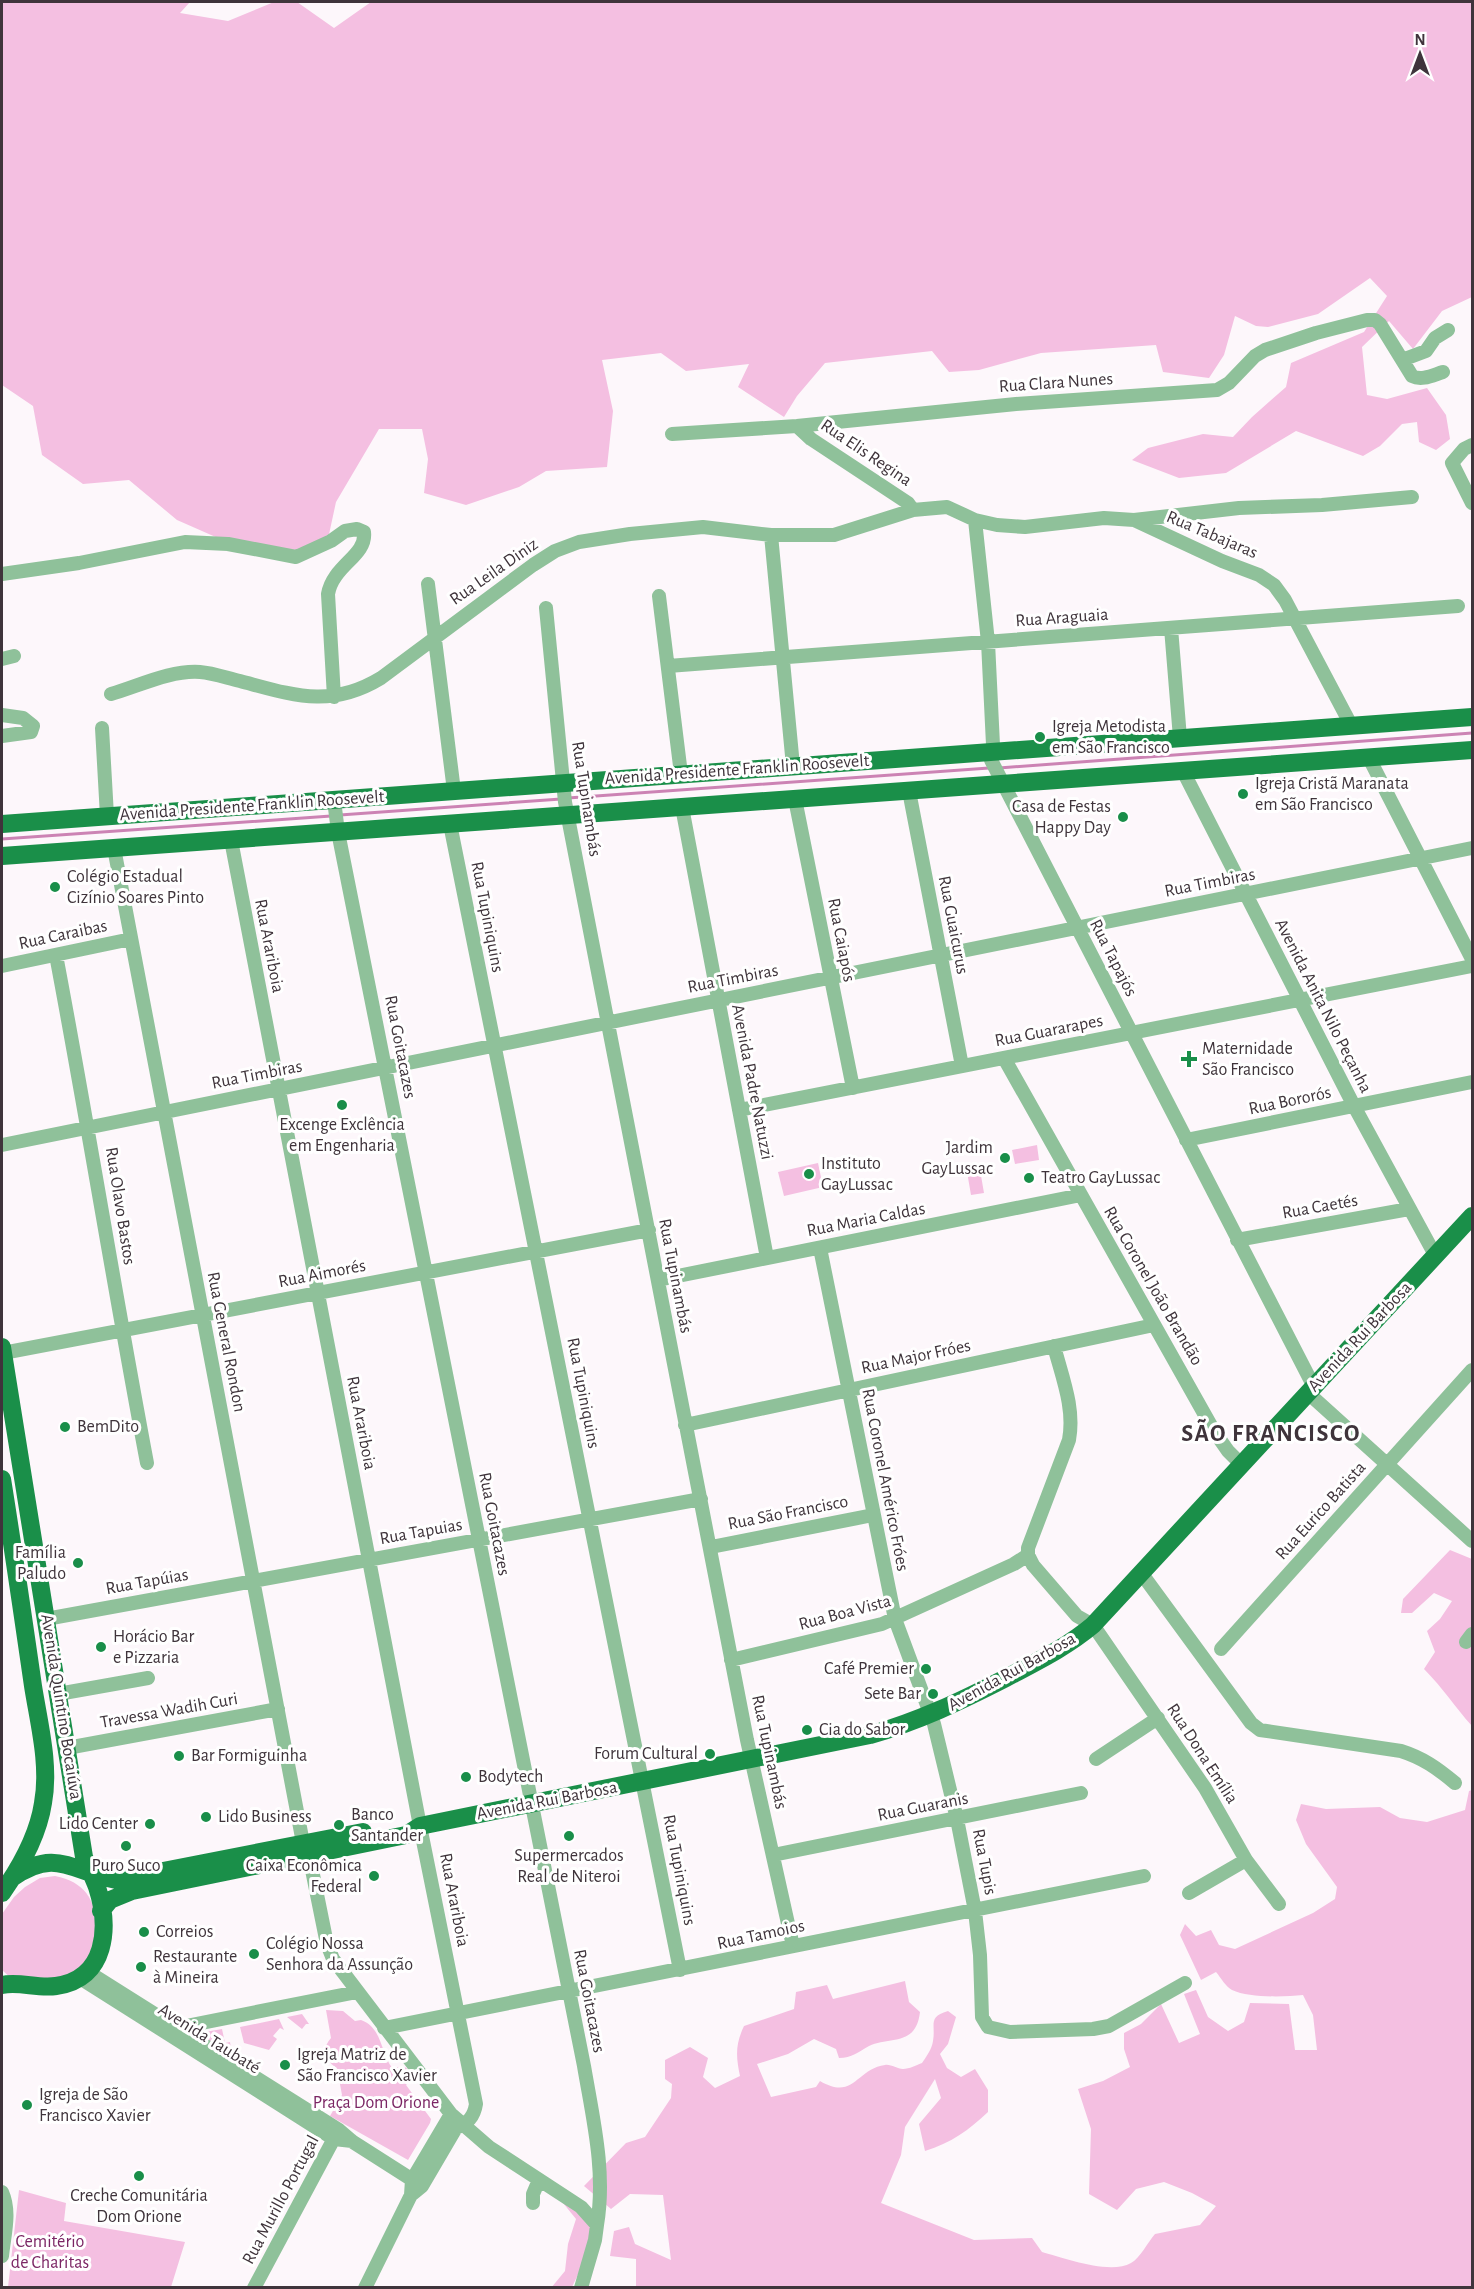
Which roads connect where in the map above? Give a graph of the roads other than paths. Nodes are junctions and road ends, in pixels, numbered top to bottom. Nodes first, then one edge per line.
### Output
1 (1448, 330) dead end
2 (1402, 360) junction
3 (1443, 372) dead end
4 (797, 426) junction
5 (672, 434) dead end
6 (1473, 445) edge
7 (1412, 497) dead end
8 (1473, 503) edge
9 (913, 510) junction
10 (975, 520) junction
11 (1134, 520) junction
12 (771, 535) junction
13 (2, 574) edge
14 (428, 584) dead end
15 (659, 596) dead end
16 (1458, 606) dead end
17 (546, 608) dead end
18 (1295, 618) junction
19 (1171, 628) junction
20 (435, 637) junction
21 (988, 642) junction
22 (783, 658) junction
23 (668, 666) junction
24 (118, 692) dead end
25 (334, 697) junction
26 (2, 715) edge
27 (1473, 717) edge
28 (1351, 725) junction
29 (102, 728) dead end
30 (2, 736) edge
31 (1180, 738) junction
32 (1473, 750) edge
33 (992, 756) junction
34 (1369, 758) junction
35 (793, 766) junction
36 (1183, 771) junction
37 (681, 774) junction
38 (1000, 779) junction
39 (454, 791) junction
40 (909, 791) junction
41 (564, 798) junction
42 (795, 799) junction
43 (682, 807) junction
44 (106, 816) junction
45 (336, 816) junction
46 (2, 824) edge
47 (450, 824) junction
48 (231, 840) junction
49 (114, 848) junction
50 (1473, 848) edge
51 (2, 856) edge
52 (1421, 859) junction
53 (1246, 894) junction
54 (1077, 928) junction
55 (131, 939) junction
56 (56, 955) junction
57 (940, 956) junction
58 (1473, 959) edge
59 (2, 966) edge
60 (1473, 966) edge
61 (830, 978) junction
62 (719, 1000) junction
63 (1300, 1000) junction
64 (608, 1022) junction
65 (1131, 1033) junction
66 (495, 1045) junction
67 (1004, 1058) junction
68 (962, 1066) junction
69 (386, 1067) junction
70 (1473, 1082) edge
71 (853, 1088) junction
72 (279, 1089) junction
73 (1354, 1106) junction
74 (739, 1110) junction
75 (164, 1112) junction
76 (89, 1127) junction
77 (1186, 1140) junction
78 (2, 1145) edge
79 (1081, 1195) junction
80 (1408, 1209) junction
81 (1472, 1218) edge
82 (649, 1230) junction
83 (1237, 1240) junction
84 (820, 1248) junction
85 (536, 1251) junction
86 (1435, 1255) junction
87 (767, 1258) junction
88 (425, 1272) junction
89 (658, 1280) junction
90 (318, 1293) junction
91 (203, 1315) junction
92 (1154, 1325) junction
93 (122, 1330) junction
94 (1054, 1346) junction
95 (2, 1350) edge
96 (1473, 1370) edge
97 (849, 1390) junction
98 (1311, 1390) junction
99 (685, 1425) junction
100 (147, 1463) dead end
101 (1387, 1464) junction
102 (1242, 1465) junction
103 (2, 1479) edge
104 (701, 1499) junction
105 (873, 1515) junction
106 (590, 1520) junction
107 (479, 1540) junction
108 (1473, 1541) edge
109 (711, 1547) junction
110 (1028, 1555) junction
111 (369, 1560) junction
112 (1142, 1574) junction
113 (254, 1581) junction
114 (46, 1619) junction
115 (895, 1620) junction
116 (1093, 1625) junction
117 (1221, 1649) dead end
118 (731, 1660) junction
119 (148, 1678) dead end
120 (58, 1694) junction
121 (278, 1709) junction
122 (931, 1715) junction
123 (1158, 1718) junction
124 (67, 1748) junction
125 (1096, 1759) dead end
126 (752, 1760) junction
127 (643, 1782) junction
128 (1455, 1783) dead end
129 (1081, 1793) dead end
130 (531, 1804) junction
131 (957, 1819) junction
132 (420, 1826) junction
133 (306, 1849) junction
134 (773, 1855) junction
135 (1246, 1860) junction
136 (90, 1874) junction
137 (1144, 1876) dead end
138 (12, 1878) junction
139 (2, 1893) edge
140 (1189, 1893) dead end
141 (1279, 1904) dead end
142 (101, 1911) junction
143 (975, 1911) junction
144 (793, 1946) junction
145 (680, 1970) junction
146 (84, 1975) junction
147 (5, 1981) edge
148 (1185, 1983) dead end
149 (357, 1992) junction
150 (569, 1992) junction
151 (458, 2013) junction
152 (176, 2028) junction
153 (384, 2028) junction
154 (451, 2114) junction
155 (463, 2125) junction
156 (337, 2134) junction
157 (415, 2187) junction
158 (2, 2192) edge
159 (597, 2225) junction
160 (2, 2256) edge
161 (254, 2288) edge
162 (365, 2288) edge
163 (581, 2288) edge

1 - 2 street
2 - 3 street, Rua Clara Nunes
2 - 4 street, Rua Clara Nunes
4 - 5 street, Rua Clara Nunes
4 - 9 street, Rua Elis Regina
6 - 8 street
7 - 11 street
9 - 10 street, Rua Leila Diniz
9 - 12 street, Rua Leila Diniz
10 - 11 street, Rua Tabajaras
10 - 21 street, Rua Tapajós
11 - 18 street, Rua Tabajaras
12 - 20 street, Rua Leila Diniz
12 - 22 street
13 - 25 street
14 - 20 street
15 - 23 street
16 - 18 street, Rua Araguaia
17 - 41 street, Rua Tupinambás
18 - 19 street, Rua Araguaia
18 - 28 street, Rua Tabajaras
19 - 21 street, Rua Araguaia
19 - 31 street
20 - 25 street, Rua Leila Diniz
20 - 39 street
21 - 22 street, Rua Araguaia
21 - 33 street, Rua Tapajós
22 - 23 street, Rua Araguaia
22 - 35 street
23 - 37 street
24 - 25 street, Rua Leila Diniz
26 - 30 street
27 - 28 main road, Avenida Presidente Franklin Roosevelt
28 - 31 main road, Avenida Presidente Franklin Roosevelt
29 - 44 street
31 - 33 main road, Avenida Presidente Franklin Roosevelt
32 - 34 main road, Avenida Presidente Franklin Roosevelt
33 - 35 main road, Avenida Presidente Franklin Roosevelt
33 - 38 street, Rua Tapajós
34 - 36 main road, Avenida Presidente Franklin Roosevelt
34 - 52 street
35 - 37 main road, Avenida Presidente Franklin Roosevelt
36 - 38 main road, Avenida Presidente Franklin Roosevelt
36 - 53 street, Avenida Anita Nilo Peçanha
37 - 41 main road, Avenida Presidente Franklin Roosevelt
38 - 40 main road, Avenida Presidente Franklin Roosevelt
38 - 54 street, Rua Tapajós
39 - 41 main road, Avenida Presidente Franklin Roosevelt
39 - 45 main road, Avenida Presidente Franklin Roosevelt
40 - 42 main road, Avenida Presidente Franklin Roosevelt
40 - 57 street, Rua Guaicurus
41 - 43 main road, Avenida Presidente Franklin Roosevelt
41 - 47 main road, Avenida Presidente Franklin Roosevelt
41 - 64 street, Rua Tupinambás
42 - 43 main road, Avenida Presidente Franklin Roosevelt
42 - 61 street, Rua Caiapós
43 - 62 street, Avenida Padre Natuzzi
44 - 45 main road, Avenida Presidente Franklin Roosevelt
44 - 46 main road, Avenida Presidente Franklin Roosevelt
45 - 47 main road, Avenida Presidente Franklin Roosevelt
45 - 48 main road, Avenida Presidente Franklin Roosevelt
45 - 69 street, Rua Goitacazes
47 - 66 street, Rua Tupiniquins
48 - 49 main road, Avenida Presidente Franklin Roosevelt
48 - 72 street, Rua Arariboia
49 - 51 main road, Avenida Presidente Franklin Roosevelt
49 - 55 street, Rua General Rondon
50 - 52 street, Rua Timbiras
52 - 53 street, Rua Timbiras
52 - 58 street
53 - 54 street, Rua Timbiras
53 - 63 street, Avenida Anita Nilo Peçanha
54 - 57 street, Rua Timbiras
54 - 65 street, Rua Tapajós
55 - 56 street, Rua Caraibas
55 - 75 street, Rua General Rondon
56 - 59 street, Rua Caraibas
56 - 76 street, Rua Olavo Bastos
57 - 61 street, Rua Timbiras
57 - 68 street, Rua Guaicurus
60 - 63 street, Rua Guararapes
61 - 62 street, Rua Timbiras
61 - 71 street, Rua Caiapós
62 - 64 street, Rua Timbiras
62 - 74 street, Avenida Padre Natuzzi
63 - 65 street, Rua Guararapes
63 - 73 street, Avenida Anita Nilo Peçanha
64 - 66 street, Rua Timbiras
64 - 82 street, Rua Tupinambás
65 - 67 street, Rua Guararapes
65 - 77 street, Rua Tapajós
66 - 69 street, Rua Timbiras
66 - 85 street, Rua Tupiniquins
67 - 68 street, Rua Guararapes
67 - 79 street, Rua Coronel João Brandão
68 - 71 street, Rua Guararapes
69 - 72 street, Rua Timbiras
69 - 88 street, Rua Goitacazes
70 - 73 street, Rua Bororós
71 - 74 street, Rua Guararapes
72 - 75 street, Rua Timbiras
72 - 90 street, Rua Arariboia
73 - 77 street, Rua Bororós
73 - 80 street, Avenida Anita Nilo Peçanha
74 - 87 street, Avenida Padre Natuzzi
75 - 76 street, Rua Timbiras
75 - 91 street, Rua General Rondon
76 - 78 street, Rua Timbiras
76 - 93 street, Rua Olavo Bastos
77 - 83 street, Rua Tapajós
79 - 84 street, Rua Maria Caldas
79 - 92 street, Rua Coronel João Brandão
80 - 83 street, Rua Caetés
80 - 86 street, Avenida Anita Nilo Peçanha
81 - 86 main road, Avenida Rui Barbosa
82 - 85 street, Rua Aimorés
82 - 89 street, Rua Tupinambás
83 - 98 street, Rua Tapajós
84 - 87 street, Rua Maria Caldas
84 - 97 street, Rua Coronel Américo Fróes
85 - 88 street, Rua Aimorés
85 - 106 street, Rua Tupiniquins
86 - 98 main road, Avenida Rui Barbosa
87 - 89 street, Rua Maria Caldas
88 - 90 street, Rua Aimorés
88 - 107 street, Rua Goitacazes
89 - 99 street, Rua Tupinambás
90 - 91 street, Rua Aimorés
90 - 111 street, Rua Arariboia
91 - 93 street, Rua Aimorés
91 - 113 street, Rua General Rondon
92 - 94 street, Rua Major Fróes
92 - 102 street, Rua Coronel João Brandão
93 - 95 street, Rua Aimorés
93 - 100 street, Rua Olavo Bastos
94 - 97 street, Rua Major Fróes
94 - 110 street
95 - 114 main road, Avenida Quintino Bocaiúva
96 - 101 street, Rua Eurico Batista
97 - 99 street, Rua Major Fróes
97 - 105 street, Rua Coronel Américo Fróes
98 - 101 street
98 - 102 main road, Avenida Rui Barbosa
99 - 104 street, Rua Tupinambás
101 - 108 street
101 - 117 street, Rua Eurico Batista
102 - 112 main road, Avenida Rui Barbosa
103 - 138 main road, Avenida Quintino Bocaiúva
104 - 106 street, Rua Tapuias
104 - 109 street, Rua Tupinambás
105 - 109 street, Rua São Francisco
105 - 115 street, Rua Coronel Américo Fróes
106 - 107 street, Rua Tapuias
106 - 127 street, Rua Tupiniquins
107 - 111 street, Rua Tapuias
107 - 130 street, Rua Goitacazes
109 - 118 street, Rua Tupinambás
110 - 115 street, Rua Boa Vista
110 - 116 street, Rua Dona Emília
111 - 113 street, Rua Tapuias
111 - 132 street, Rua Arariboia
112 - 116 main road, Avenida Rui Barbosa
112 - 128 street
113 - 114 street, Rua Tapúias
113 - 121 street, Rua General Rondon
114 - 120 main road, Avenida Quintino Bocaiúva
115 - 118 street, Rua Boa Vista
115 - 122 street, Rua Coronel Américo Fróes
116 - 122 main road, Avenida Rui Barbosa
116 - 123 street, Rua Dona Emília
118 - 126 street, Rua Tupinambás
119 - 120 street
120 - 124 main road, Avenida Quintino Bocaiúva
121 - 124 street, Travessa Wadih Curi
121 - 133 street, Rua General Rondon
122 - 126 main road, Avenida Rui Barbosa
122 - 131 street, Rua Tupis
123 - 125 street
123 - 135 street, Rua Dona Emília
124 - 136 main road, Avenida Quintino Bocaiúva
126 - 127 main road, Avenida Rui Barbosa
126 - 134 street, Rua Tupinambás
127 - 130 main road, Avenida Rui Barbosa
127 - 145 street, Rua Tupiniquins
129 - 131 street, Rua Guaranis
130 - 132 main road, Avenida Rui Barbosa
130 - 150 street, Rua Goitacazes
131 - 134 street, Rua Guaranis
131 - 143 street, Rua Tupis
132 - 133 main road, Avenida Rui Barbosa
132 - 151 street, Rua Arariboia
133 - 136 main road, Avenida Rui Barbosa
133 - 142 main road, Avenida Rui Barbosa
133 - 149 street, Rua General Rondon
134 - 144 street, Rua Tupinambás
135 - 140 street
135 - 141 street, Rua Dona Emília
136 - 138 main road, Avenida Rui Barbosa
136 - 142 main road, Avenida Quintino Bocaiúva
137 - 143 street, Rua Tamoios
138 - 139 main road, Avenida Quintino Bocaiúva
142 - 146 main road, Avenida Quintino Bocaiúva
143 - 144 street, Rua Tamoios
143 - 148 street, Rua Tupis
144 - 145 street, Rua Tamoios
145 - 150 street, Rua Tamoios
146 - 147 main road
146 - 152 street, Avenida Taubaté
146 - 156 street, Avenida Taubaté
149 - 152 street
149 - 153 street, Rua General Rondon
150 - 151 street, Rua Tamoios
150 - 159 street, Rua Goitacazes
151 - 153 street, Rua Tamoios
151 - 155 street, Rua Arariboia
152 - 156 street, Avenida Taubaté
153 - 154 street, Rua General Rondon
154 - 155 street, Rua General Rondon
154 - 157 street
155 - 157 street, Rua Arariboia
155 - 159 street, Rua General Rondon
156 - 157 street, Avenida Taubaté
156 - 161 street, Rua Murillo Portugal
157 - 162 street
158 - 160 street
159 - 163 street, Rua Goitacazes

